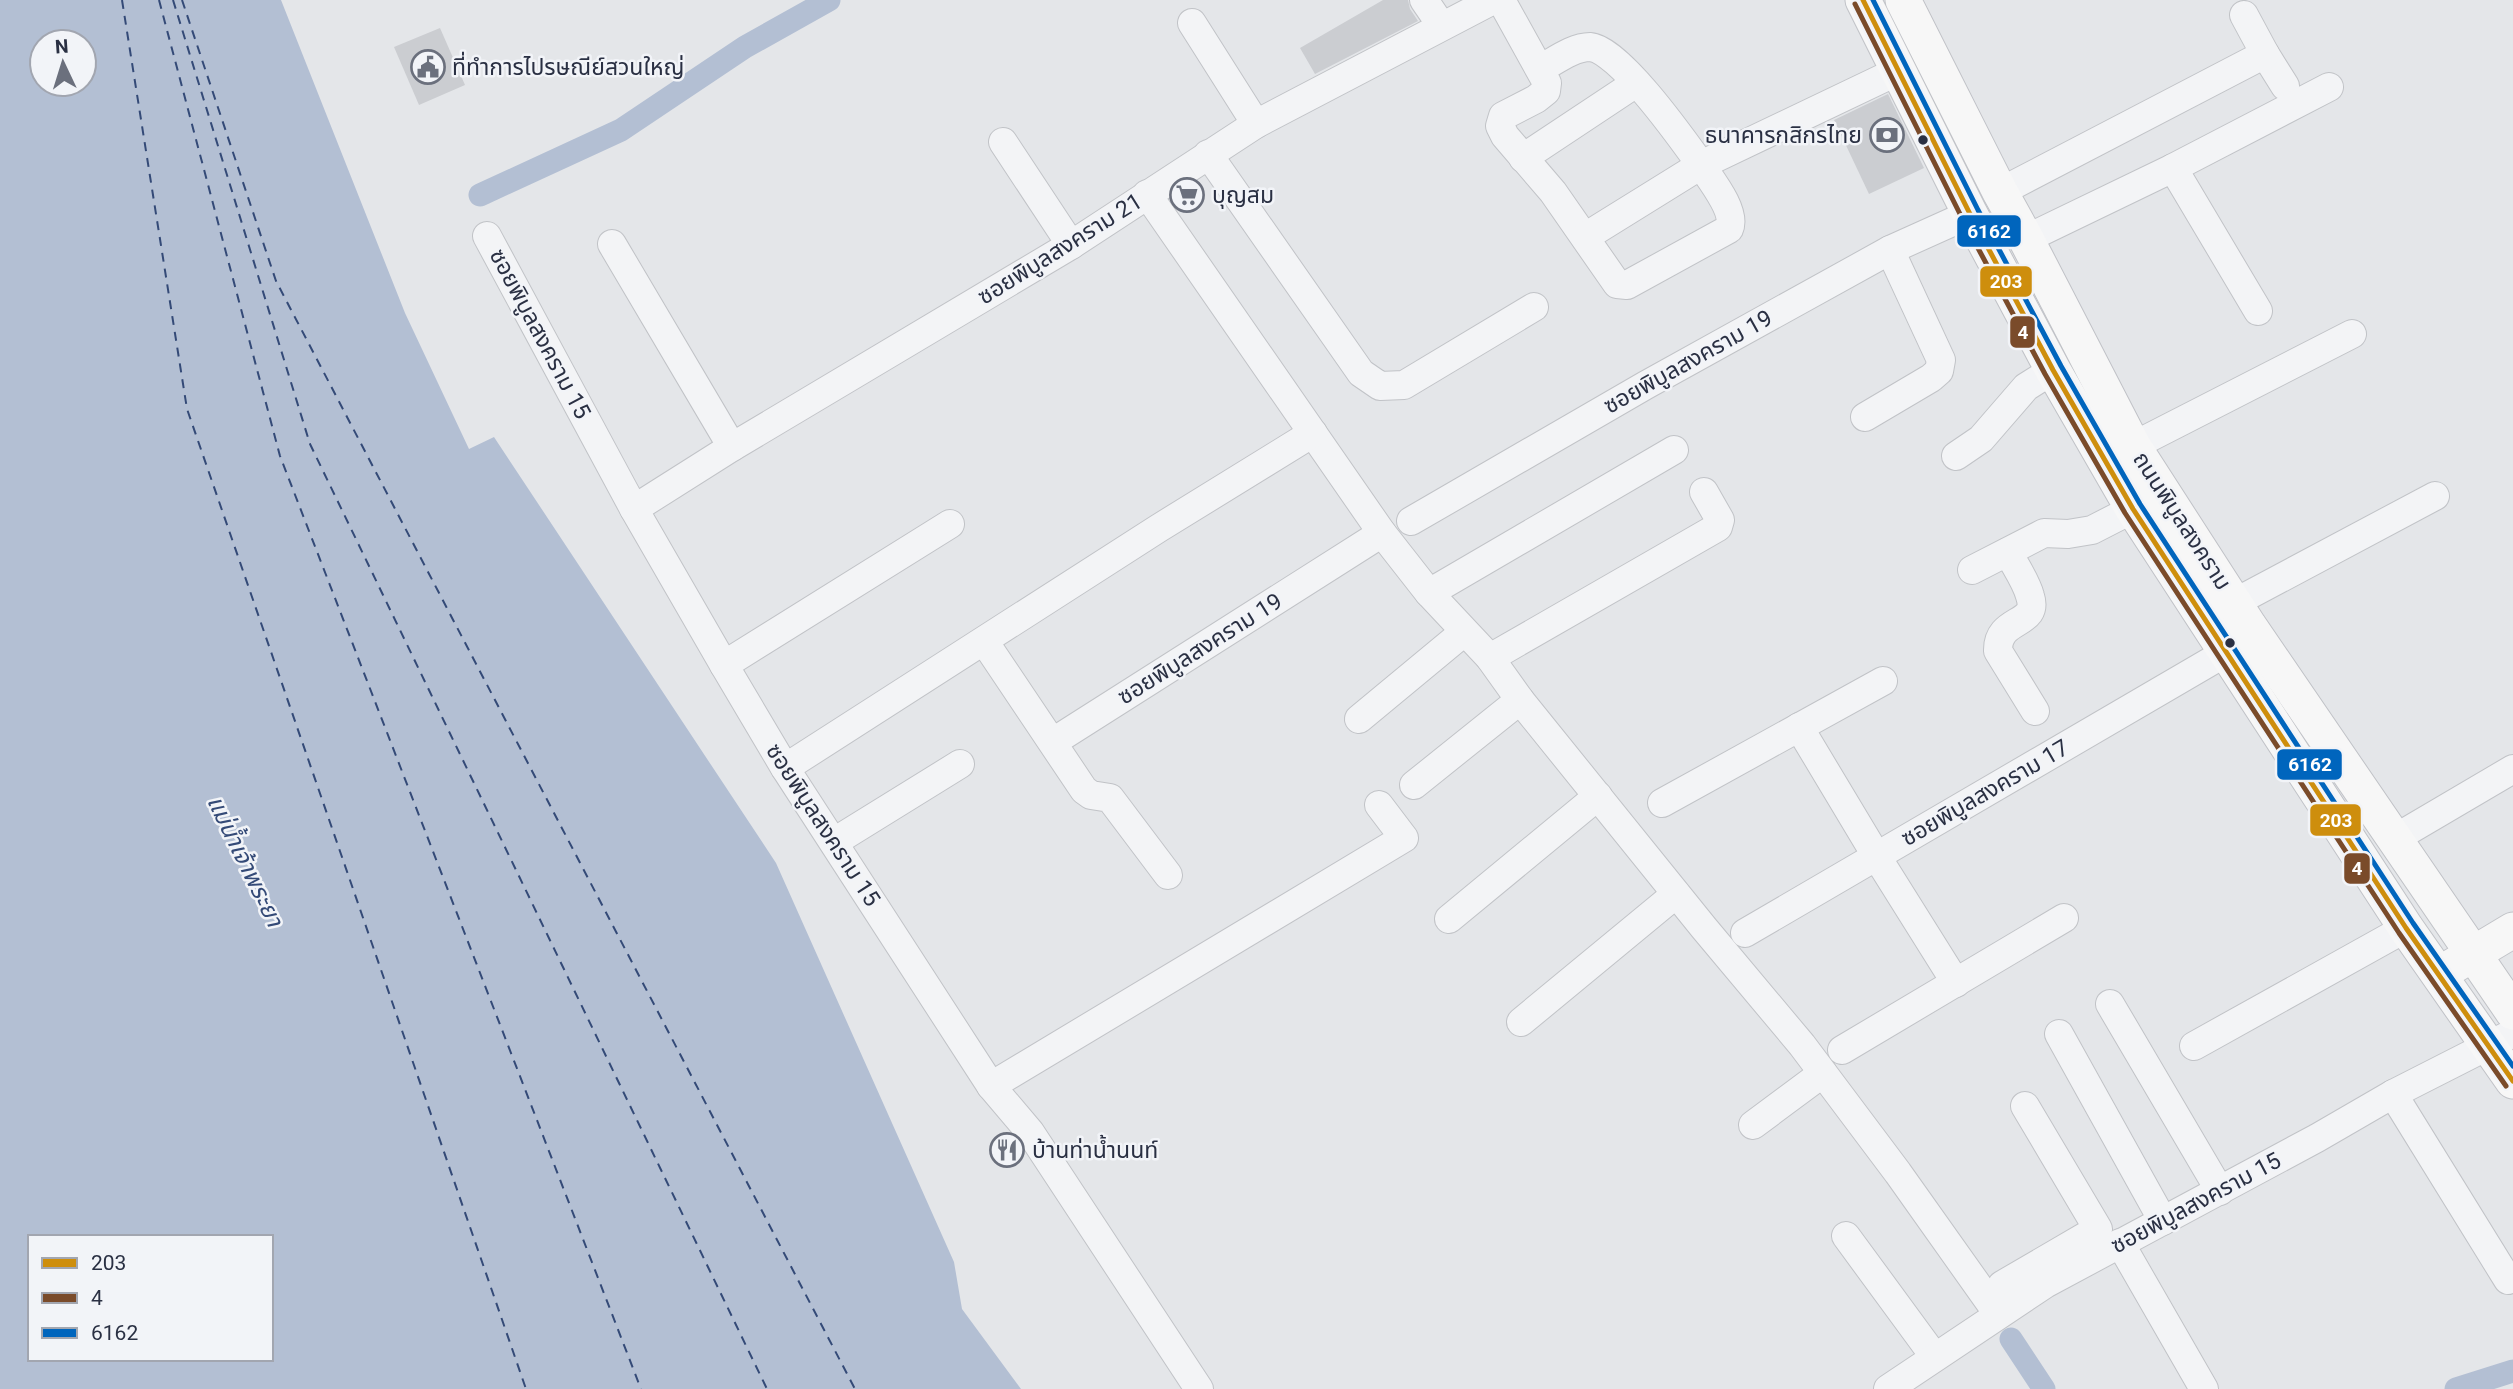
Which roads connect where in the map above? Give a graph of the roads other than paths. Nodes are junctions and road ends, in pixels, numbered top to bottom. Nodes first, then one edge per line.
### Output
1 (1424, 0) edge
2 (1493, 0) edge
3 (1501, 0) edge
4 (1863, 0) edge
5 (1903, 0) edge
6 (2244, 15) dead end
7 (1192, 23) dead end
8 (1441, 25) junction
9 (2265, 54) junction
10 (1541, 69) junction
11 (1898, 71) junction
12 (1636, 83) junction
13 (2285, 86) dead end
14 (2329, 87) dead end
15 (1256, 124) junction
16 (1003, 142) dead end
17 (1208, 154) junction
18 (1523, 158) junction
19 (1702, 165) junction
20 (2173, 168) junction
21 (2000, 192) junction
22 (1147, 194) junction
23 (1970, 214) junction
24 (487, 236) dead end
25 (1584, 237) junction
26 (2026, 239) junction
27 (612, 244) dead end
28 (1071, 245) junction
29 (1890, 250) junction
30 (1534, 307) dead end
31 (2258, 311) dead end
32 (2352, 334) dead end
33 (2053, 370) junction
34 (1865, 417) dead end
35 (1313, 433) junction
36 (2133, 446) junction
37 (732, 447) junction
38 (1674, 450) dead end
39 (1956, 456) dead end
40 (1704, 492) dead end
41 (2435, 496) dead end
42 (634, 509) junction
43 (2133, 509) junction
44 (1411, 521) dead end
45 (950, 524) dead end
46 (1382, 533) junction
47 (2008, 552) junction
48 (1972, 570) dead end
49 (1429, 593) junction
50 (2234, 603) junction
51 (1464, 632) junction
52 (984, 641) junction
53 (2225, 653) junction
54 (1490, 658) junction
55 (724, 665) junction
56 (1883, 681) dead end
57 (1520, 700) junction
58 (2035, 710) dead end
59 (1359, 719) dead end
60 (1800, 727) junction
61 (1053, 742) junction
62 (960, 764) dead end
63 (785, 768) junction
64 (2513, 769) edge
65 (1414, 785) dead end
66 (1598, 796) junction
67 (1662, 803) dead end
68 (1379, 805) dead end
69 (2394, 839) junction
70 (834, 842) junction
71 (1877, 857) junction
72 (1168, 874) dead end
73 (1676, 894) junction
74 (2064, 918) dead end
75 (1449, 919) dead end
76 (2406, 928) junction
77 (2513, 930) edge
78 (1745, 933) dead end
79 (2493, 968) edge
80 (2438, 976) junction
81 (1956, 983) junction
82 (2110, 1004) dead end
83 (2458, 1004) junction
84 (2513, 1012) edge
85 (1521, 1022) dead end
86 (2059, 1034) dead end
87 (2500, 1039) edge
88 (2194, 1046) dead end
89 (1842, 1050) dead end
90 (1823, 1073) junction
91 (2513, 1081) edge
92 (991, 1086) junction
93 (2393, 1094) junction
94 (2025, 1106) dead end
95 (1753, 1125) dead end
96 (2220, 1191) junction
97 (2163, 1221) junction
98 (1846, 1236) dead end
99 (2120, 1243) junction
100 (2039, 1275) junction
101 (2508, 1280) dead end
102 (2002, 1285) dead end
103 (1998, 1314) junction
104 (1934, 1356) junction
105 (1199, 1389) edge
106 (1888, 1389) edge
107 (2204, 1389) edge

1 - 8 street
2 - 8 street, ซอยพิบูลสงคราม 21
3 - 10 street
4 - 11 main road, ถนนพิบูลสงคราม
5 - 21 main road, ถนนพิบูลสงคราม
6 - 9 street
7 - 15 street
8 - 15 street, ซอยพิบูลสงคราม 21
9 - 13 street
9 - 21 street
10 - 12 street
10 - 18 street
11 - 19 street
11 - 23 main road, ถนนพิบูลสงคราม
12 - 18 street
12 - 19 street
14 - 20 street
15 - 17 street, ซอยพิบูลสงคราม 21
16 - 28 street
17 - 22 street, ซอยพิบูลสงคราม 21
17 - 30 street
18 - 25 street
19 - 25 street
19 - 25 street
20 - 26 street
20 - 31 street
21 - 26 main road, ถนนพิบูลสงคราม
22 - 28 street, ซอยพิบูลสงคราม 21
22 - 35 street
23 - 29 street, ซอยพิบูลสงคราม 19
23 - 33 main road, ถนนพิบูลสงคราม
24 - 42 street, ซอยพิบูลสงคราม 15
26 - 36 main road, ถนนพิบูลสงคราม
27 - 37 street
28 - 37 street, ซอยพิบูลสงคราม 21
29 - 34 street
29 - 44 street, ซอยพิบูลสงคราม 19
32 - 36 street
33 - 39 street
33 - 43 main road, ถนนพิบูลสงคราม
35 - 46 street
35 - 52 street
36 - 50 main road, ถนนพิบูลสงคราม
37 - 42 street, ซอยพิบูลสงคราม 21
38 - 49 street
40 - 54 street
41 - 50 street
42 - 55 street, ซอยพิบูลสงคราม 15
43 - 47 street
43 - 53 main road, ถนนพิบูลสงคราม
45 - 55 street
46 - 49 street
46 - 61 street, ซอยพิบูลสงคราม 19
47 - 48 street
47 - 58 street
49 - 51 street
50 - 69 main road, ถนนพิบูลสงคราม
51 - 54 street
51 - 59 street
52 - 61 street
52 - 63 street
53 - 71 street, ซอยพิบูลสงคราม 17
53 - 76 main road, ถนนพิบูลสงคราม
54 - 57 street
55 - 63 street, ซอยพิบูลสงคราม 15
56 - 60 street
57 - 65 street
57 - 66 street
60 - 67 street
60 - 71 street
61 - 72 street
62 - 70 street
63 - 70 street, ซอยพิบูลสงคราม 15
64 - 69 street
66 - 73 street
66 - 75 street
68 - 92 street
69 - 79 main road, ถนนพิบูลสงคราม
70 - 92 street, ซอยพิบูลสงคราม 15
71 - 78 street, ซอยพิบูลสงคราม 17
71 - 81 street
73 - 85 street
73 - 90 street
74 - 81 street
76 - 80 main road, ถนนพิบูลสงคราม
76 - 88 street
77 - 79 main road
79 - 80 main road
79 - 83 main road
79 - 84 main road, ถนนพิบูลสงคราม
80 - 83 main road, ถนนพิบูลสงคราม
81 - 89 street
82 - 96 street
83 - 87 main road, ถนนพิบูลสงคราม
86 - 97 street
87 - 91 main road, ถนนพิบูลสงคราม
87 - 93 street, ซอยพิบูลสงคราม 15
90 - 95 street
90 - 103 street
92 - 105 street, ซอยพิบูลสงคราม 15
93 - 96 street, ซอยพิบูลสงคราม 15
93 - 101 street
94 - 100 street
96 - 97 street, ซอยพิบูลสงคราม 15
97 - 99 street, ซอยพิบูลสงคราม 15
98 - 104 street
99 - 100 street, ซอยพิบูลสงคราม 15
99 - 107 street
100 - 102 street
100 - 103 street, ซอยพิบูลสงคราม 15
103 - 104 street, ซอยพิบูลสงคราม 15
104 - 106 street, ซอยพิบูลสงคราม 15

